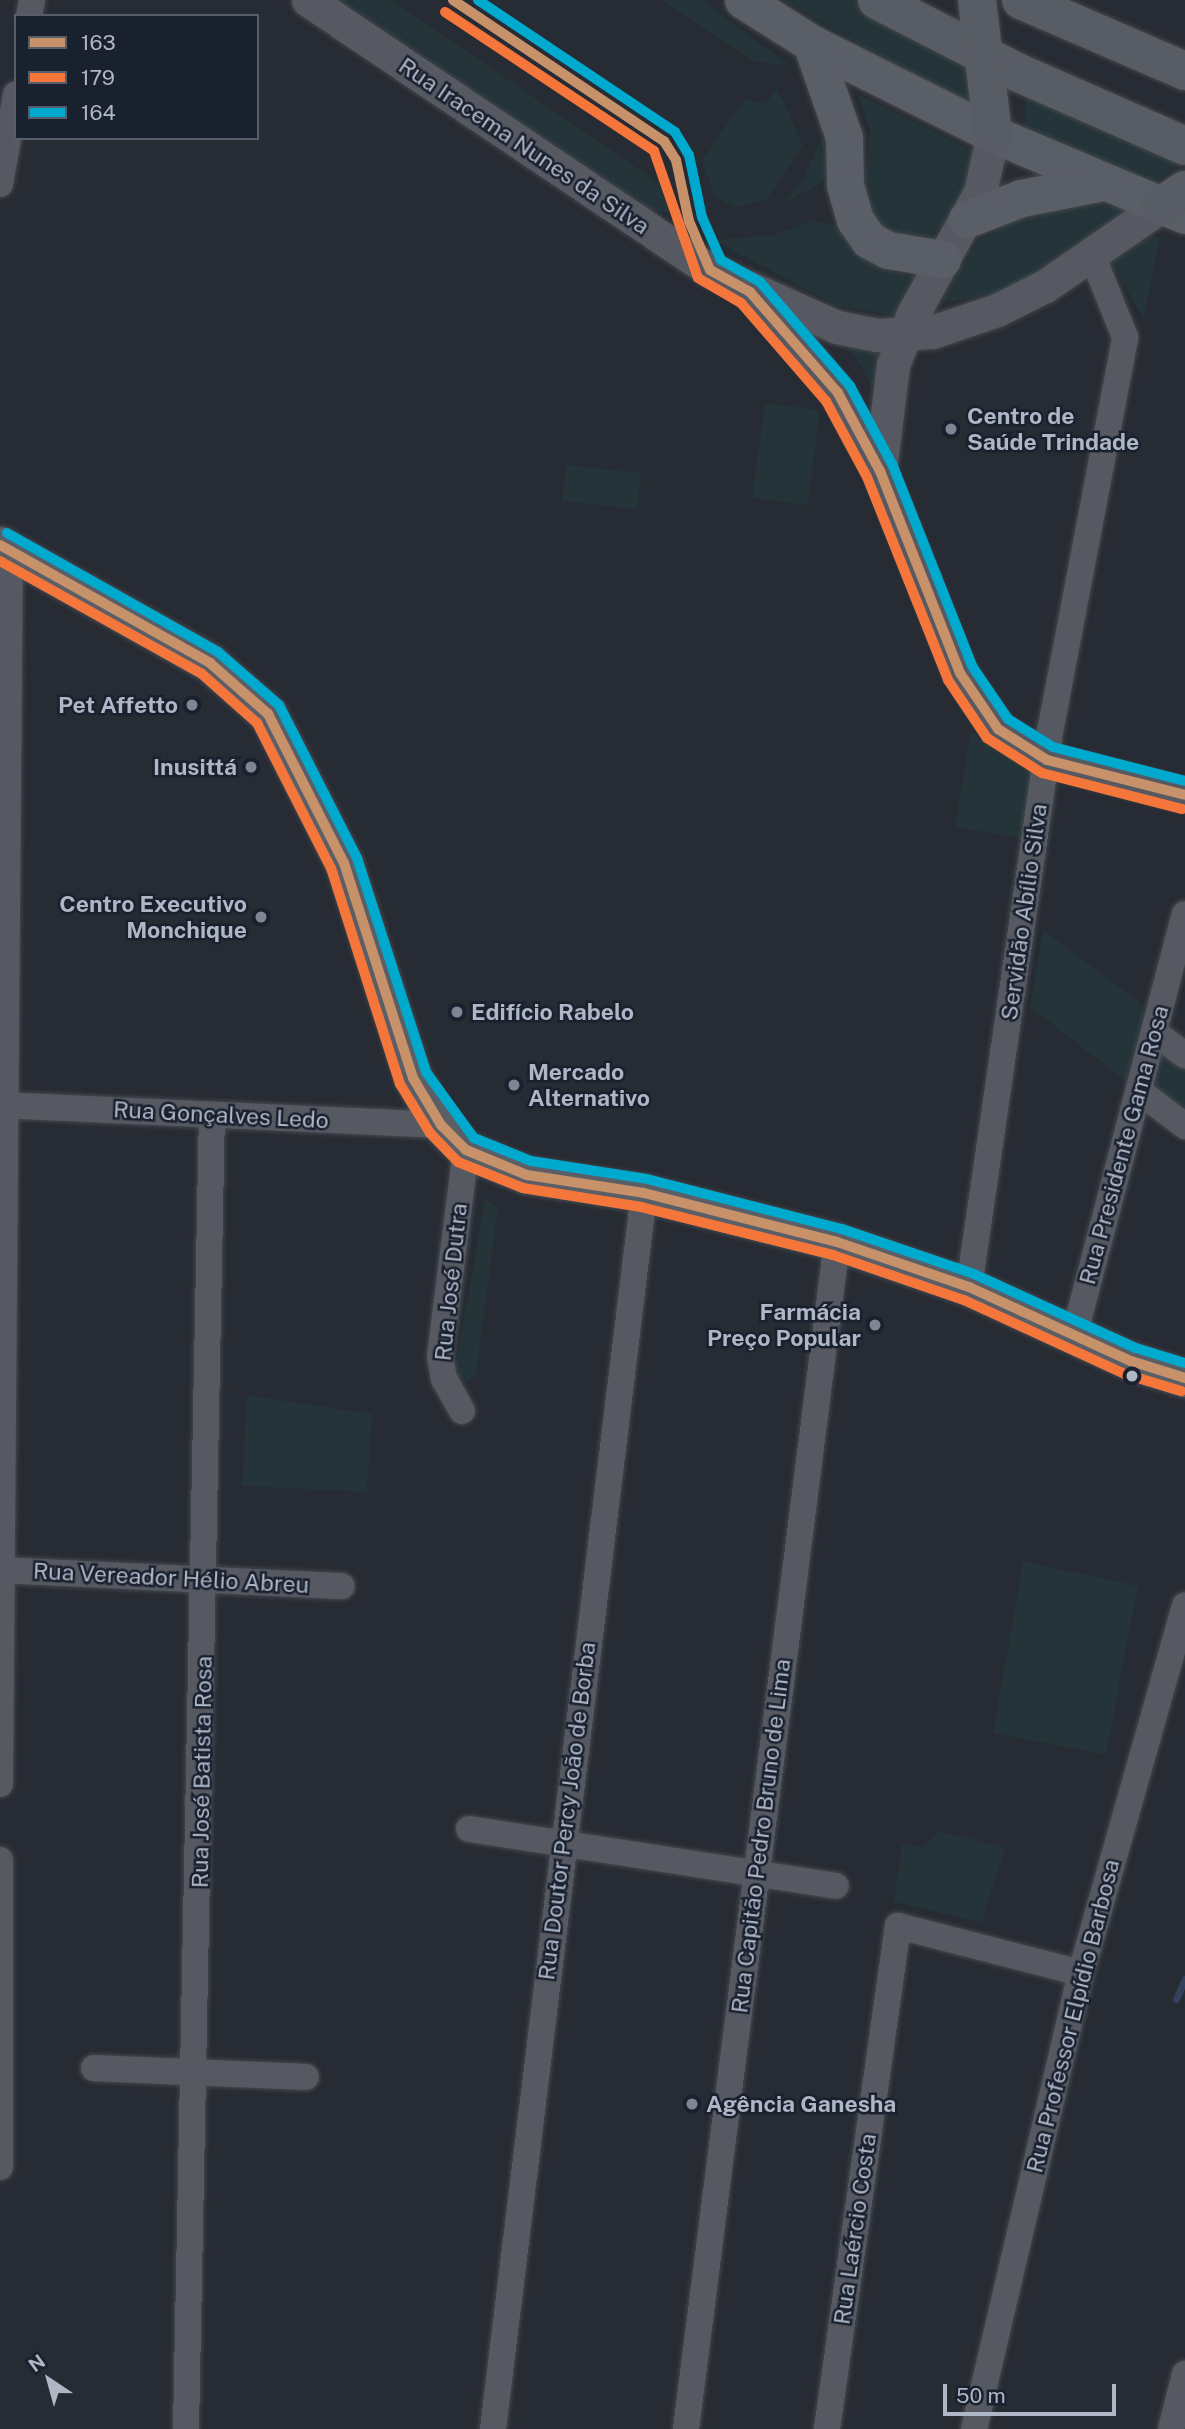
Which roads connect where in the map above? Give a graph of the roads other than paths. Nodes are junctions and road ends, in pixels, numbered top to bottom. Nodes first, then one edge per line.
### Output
1 (309, 0) edge
2 (743, 0) edge
3 (877, 0) edge
4 (977, 0) edge
5 (1021, 0) edge
6 (811, 43) junction
7 (988, 58) junction
8 (1185, 71) edge
9 (14, 105) edge
10 (993, 134) junction
11 (1185, 146) edge
12 (1105, 182) junction
13 (0, 184) edge
14 (1177, 204) edge
15 (967, 219) junction
16 (1092, 256) junction
17 (943, 259) junction
18 (750, 292) junction
19 (904, 335) junction
20 (880, 471) junction
21 (5, 548) edge
22 (1047, 760) junction
23 (1185, 795) edge
24 (1185, 914) edge
25 (1154, 1032) junction
26 (1185, 1055) edge
27 (1139, 1091) junction
28 (4, 1105) edge
29 (212, 1115) junction
30 (1185, 1126) edge
31 (454, 1138) junction
32 (644, 1193) junction
33 (837, 1242) junction
34 (969, 1287) junction
35 (1074, 1336) junction
36 (1185, 1378) edge
37 (462, 1411) dead end
38 (1, 1570) edge
39 (207, 1580) junction
40 (342, 1586) dead end
41 (1185, 1605) edge
42 (0, 1784) edge
43 (469, 1829) dead end
44 (563, 1843) junction
45 (0, 1860) edge
46 (756, 1873) junction
47 (836, 1886) dead end
48 (1081, 1973) junction
49 (94, 2068) dead end
50 (195, 2073) junction
51 (306, 2077) dead end
52 (0, 2167) edge
53 (1185, 2374) edge
54 (186, 2429) edge
55 (493, 2429) edge
56 (686, 2429) edge
57 (827, 2429) edge
58 (974, 2429) edge
59 (1171, 2429) edge

1 - 18 street, Rua Iracema Nunes da Silva
2 - 6 main road
3 - 7 main road
4 - 7 main road
5 - 8 main road
6 - 10 main road
6 - 17 main road
7 - 10 main road
7 - 11 main road
9 - 13 street
10 - 12 main road
10 - 15 street
12 - 14 main road
12 - 15 main road
14 - 16 street, Rua Iracema Nunes da Silva
15 - 17 street
16 - 19 street, Rua Iracema Nunes da Silva
16 - 22 street, Servidão Abílio Silva
17 - 19 street
18 - 19 street, Rua Iracema Nunes da Silva
18 - 20 street
19 - 20 street
20 - 22 street
21 - 28 street
21 - 31 main road
22 - 23 street
22 - 34 street, Servidão Abílio Silva
24 - 25 street, Rua Presidente Gama Rosa
25 - 26 street
25 - 27 street, Rua Presidente Gama Rosa
27 - 30 street
27 - 35 street, Rua Presidente Gama Rosa
28 - 29 street, Rua Gonçalves Ledo
28 - 38 street
29 - 31 street, Rua Gonçalves Ledo
29 - 39 street, Rua José Batista Rosa
31 - 32 main road
31 - 37 street, Rua José Dutra
32 - 33 main road
32 - 44 street, Rua Doutor Percy João de Borba
33 - 34 main road
33 - 46 street, Rua Capitão Pedro Bruno de Lima
34 - 35 main road
35 - 36 main road
38 - 39 street, Rua Vereador Hélio Abreu
38 - 42 street
39 - 40 street, Rua Vereador Hélio Abreu
39 - 50 street, Rua José Batista Rosa
41 - 48 street, Rua Professor Elpídio Barbosa
43 - 44 street
44 - 46 street
44 - 55 street, Rua Doutor Percy João de Borba
45 - 52 street
46 - 47 street
46 - 56 street, Rua Capitão Pedro Bruno de Lima
48 - 57 street, Rua Laércio Costa
48 - 58 street, Rua Professor Elpídio Barbosa
49 - 50 street
50 - 51 street
50 - 54 street, Rua José Batista Rosa
53 - 59 street

